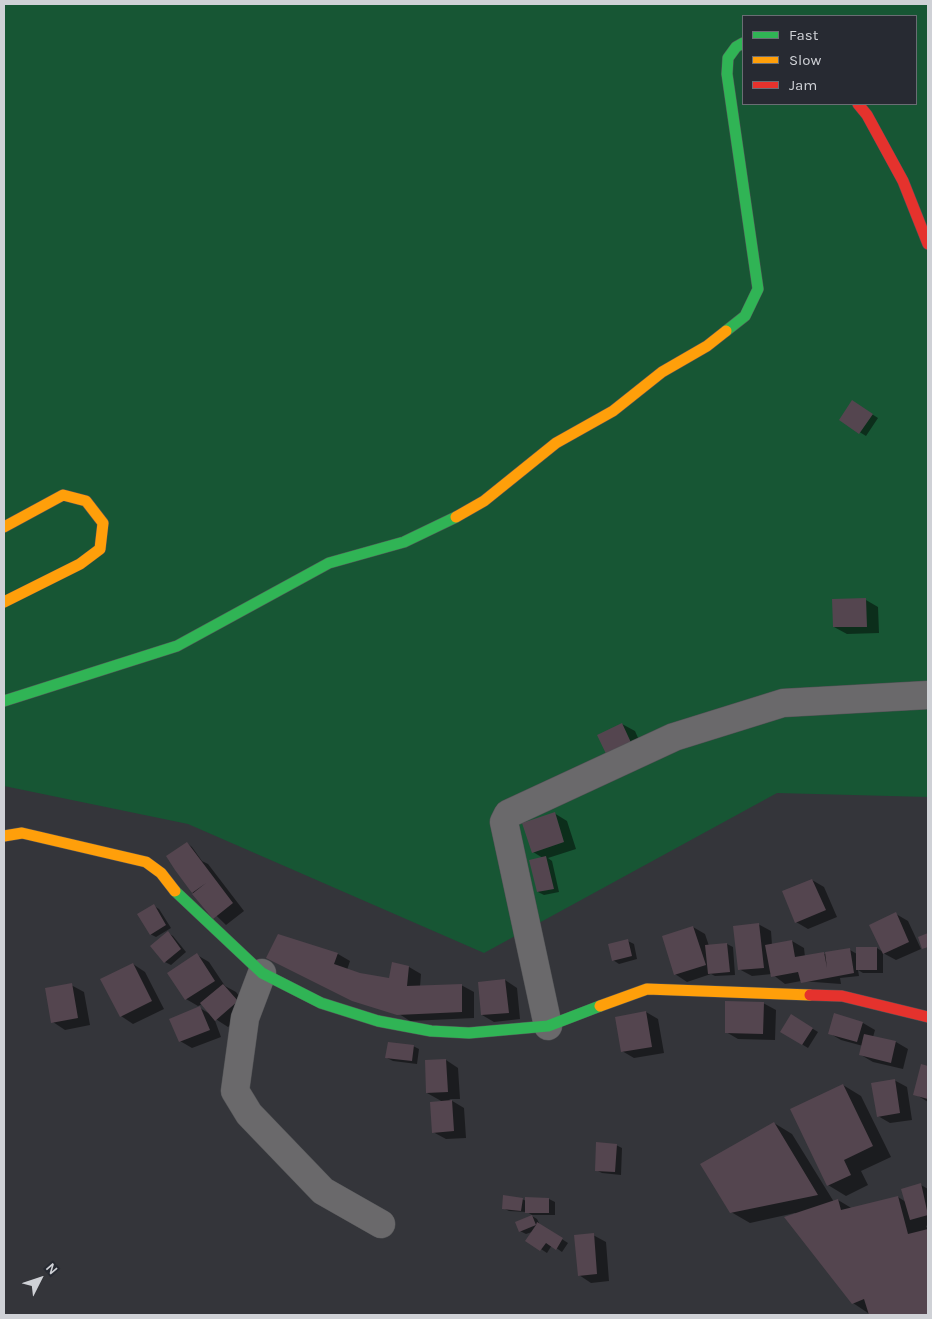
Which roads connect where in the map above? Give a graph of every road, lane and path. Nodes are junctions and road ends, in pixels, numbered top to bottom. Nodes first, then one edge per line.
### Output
1 (742, 44) edge
2 (859, 105) edge
3 (928, 244) edge
4 (4, 527) edge
5 (4, 602) edge
6 (928, 695) edge
7 (4, 701) edge
8 (4, 836) edge
9 (262, 972) junction
10 (928, 1017) edge
11 (548, 1026) junction
12 (381, 1224) dead end

1 - 7 street
2 - 3 street
4 - 5 street
6 - 11 street
8 - 9 street
9 - 11 street
9 - 12 street
10 - 11 street

